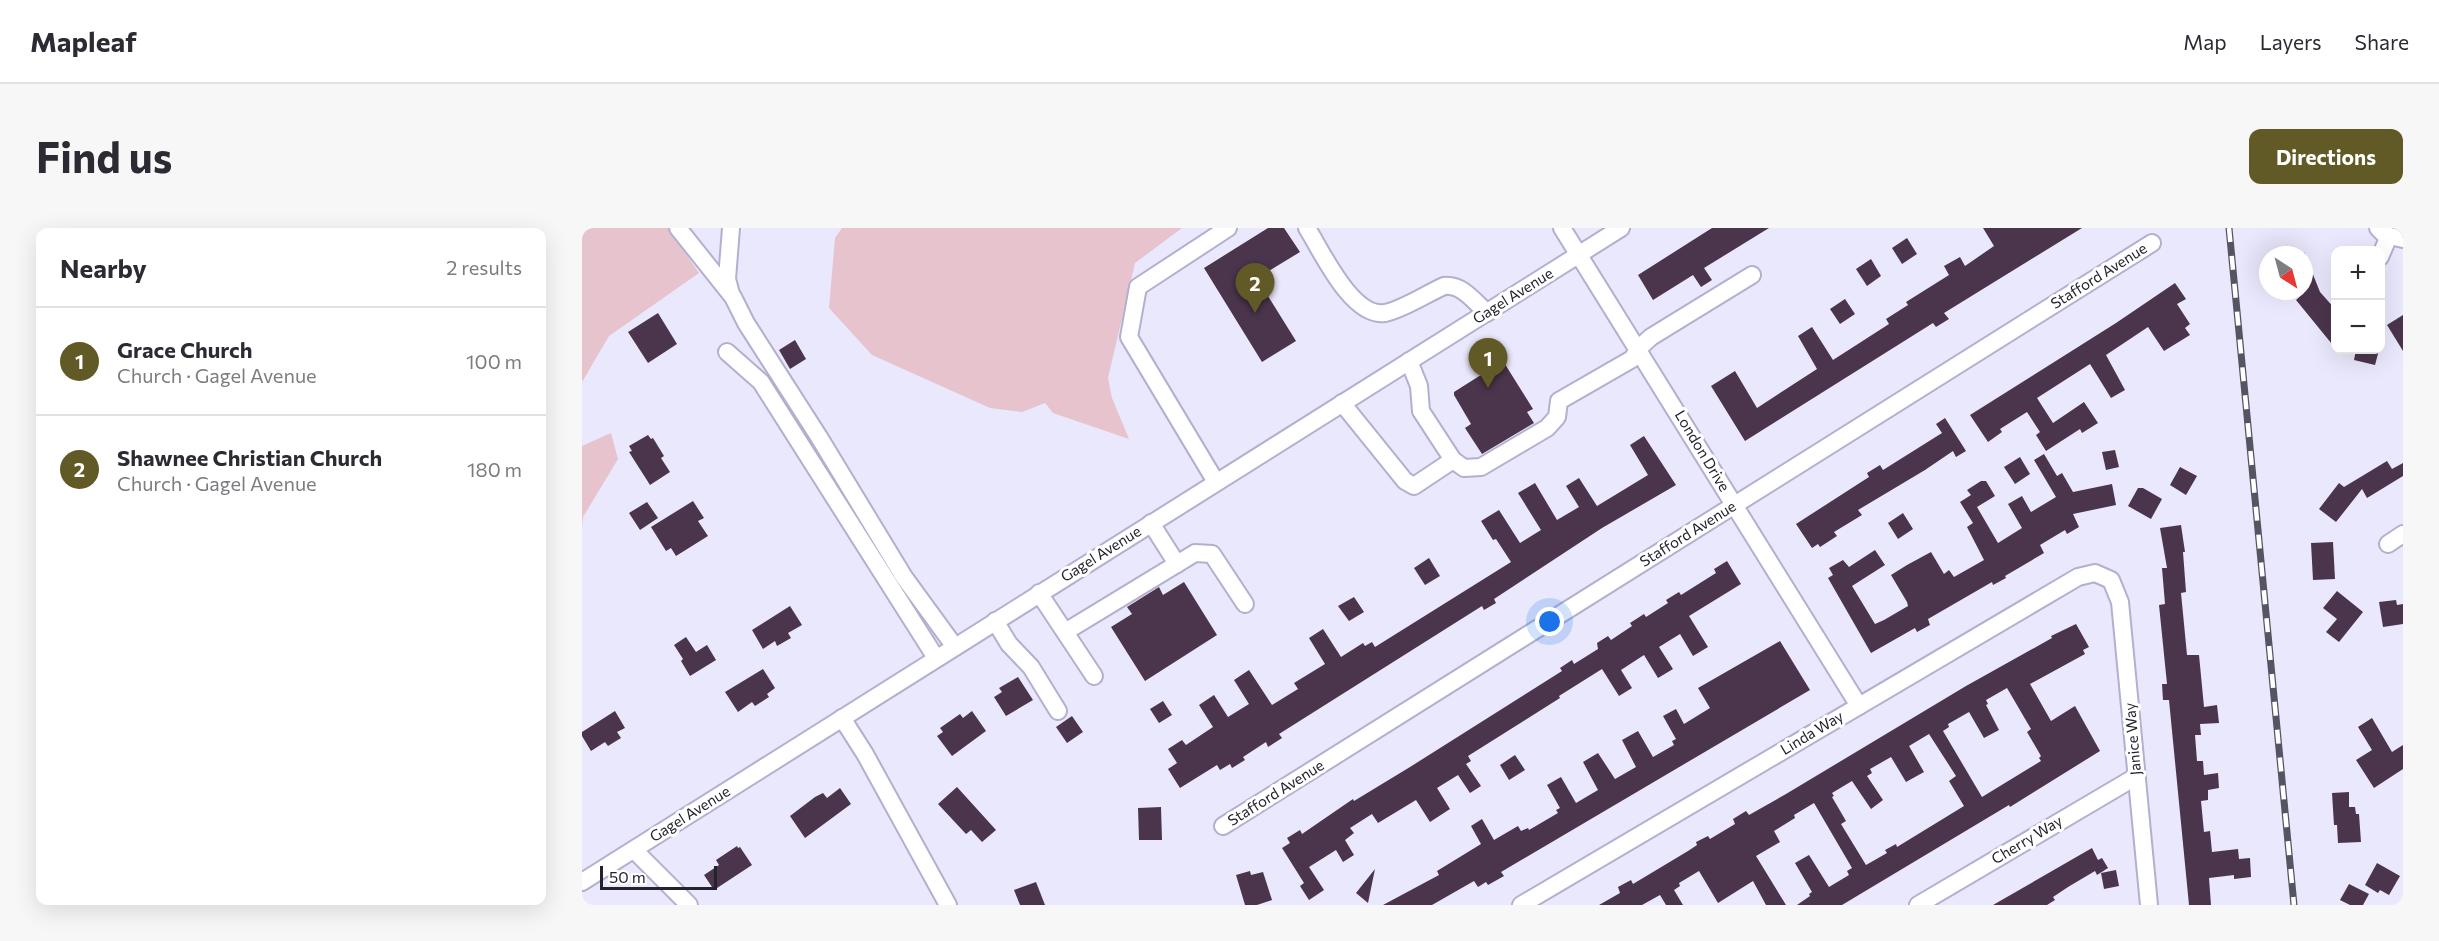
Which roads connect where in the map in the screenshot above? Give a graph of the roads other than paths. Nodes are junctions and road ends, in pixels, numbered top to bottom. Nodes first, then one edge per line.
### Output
1 (678, 228) edge
2 (731, 228) edge
3 (1228, 228) edge
4 (1307, 228) edge
5 (1562, 228) edge
6 (1621, 228) edge
7 (2152, 243) dead end
8 (1579, 255) junction
9 (1752, 274) dead end
10 (733, 297) junction
11 (1486, 313) junction
12 (1638, 348) junction
13 (727, 352) dead end
14 (1409, 361) junction
15 (1342, 403) junction
16 (1453, 460) junction
17 (1216, 482) junction
18 (1734, 505) junction
19 (1152, 523) junction
20 (2403, 534) edge
21 (2388, 544) dead end
22 (1177, 564) junction
23 (2107, 577) joint
24 (1039, 594) junction
25 (1245, 604) dead end
26 (995, 621) junction
27 (1065, 632) junction
28 (954, 647) junction
29 (936, 658) junction
30 (1094, 676) dead end
31 (1859, 706) junction
32 (1058, 711) dead end
33 (842, 718) junction
34 (2137, 776) junction
35 (1223, 826) dead end
36 (634, 850) junction
37 (582, 882) edge
38 (689, 905) edge
39 (948, 905) edge
40 (1521, 905) edge
41 (1918, 905) edge
42 (2149, 905) edge

1 - 10 street
2 - 10 street
3 - 17 street
4 - 11 street
5 - 8 street, London Drive
6 - 8 street, Gagel Avenue
7 - 18 street, Stafford Avenue
8 - 11 street, Gagel Avenue
8 - 12 street, London Drive
9 - 12 street
10 - 28 street
11 - 14 street, Gagel Avenue
12 - 16 street
12 - 18 street, London Drive
13 - 29 street
14 - 15 street, Gagel Avenue
14 - 16 street
15 - 16 street
15 - 17 street, Gagel Avenue
17 - 19 street, Gagel Avenue
18 - 31 street, London Drive
18 - 35 street, Stafford Avenue
19 - 22 street
19 - 24 street, Gagel Avenue
20 - 21 street
22 - 25 street
22 - 27 street
23 - 31 street, Linda Way
23 - 34 street, Janice Way
24 - 26 street, Gagel Avenue
24 - 27 street
26 - 28 street, Gagel Avenue
26 - 32 street
27 - 30 street
28 - 29 street, Gagel Avenue
29 - 33 street, Gagel Avenue
31 - 40 street, Linda Way
33 - 36 street, Gagel Avenue
33 - 39 street
34 - 41 street, Cherry Way
34 - 42 street, Janice Way
36 - 37 street, Gagel Avenue
36 - 38 street

